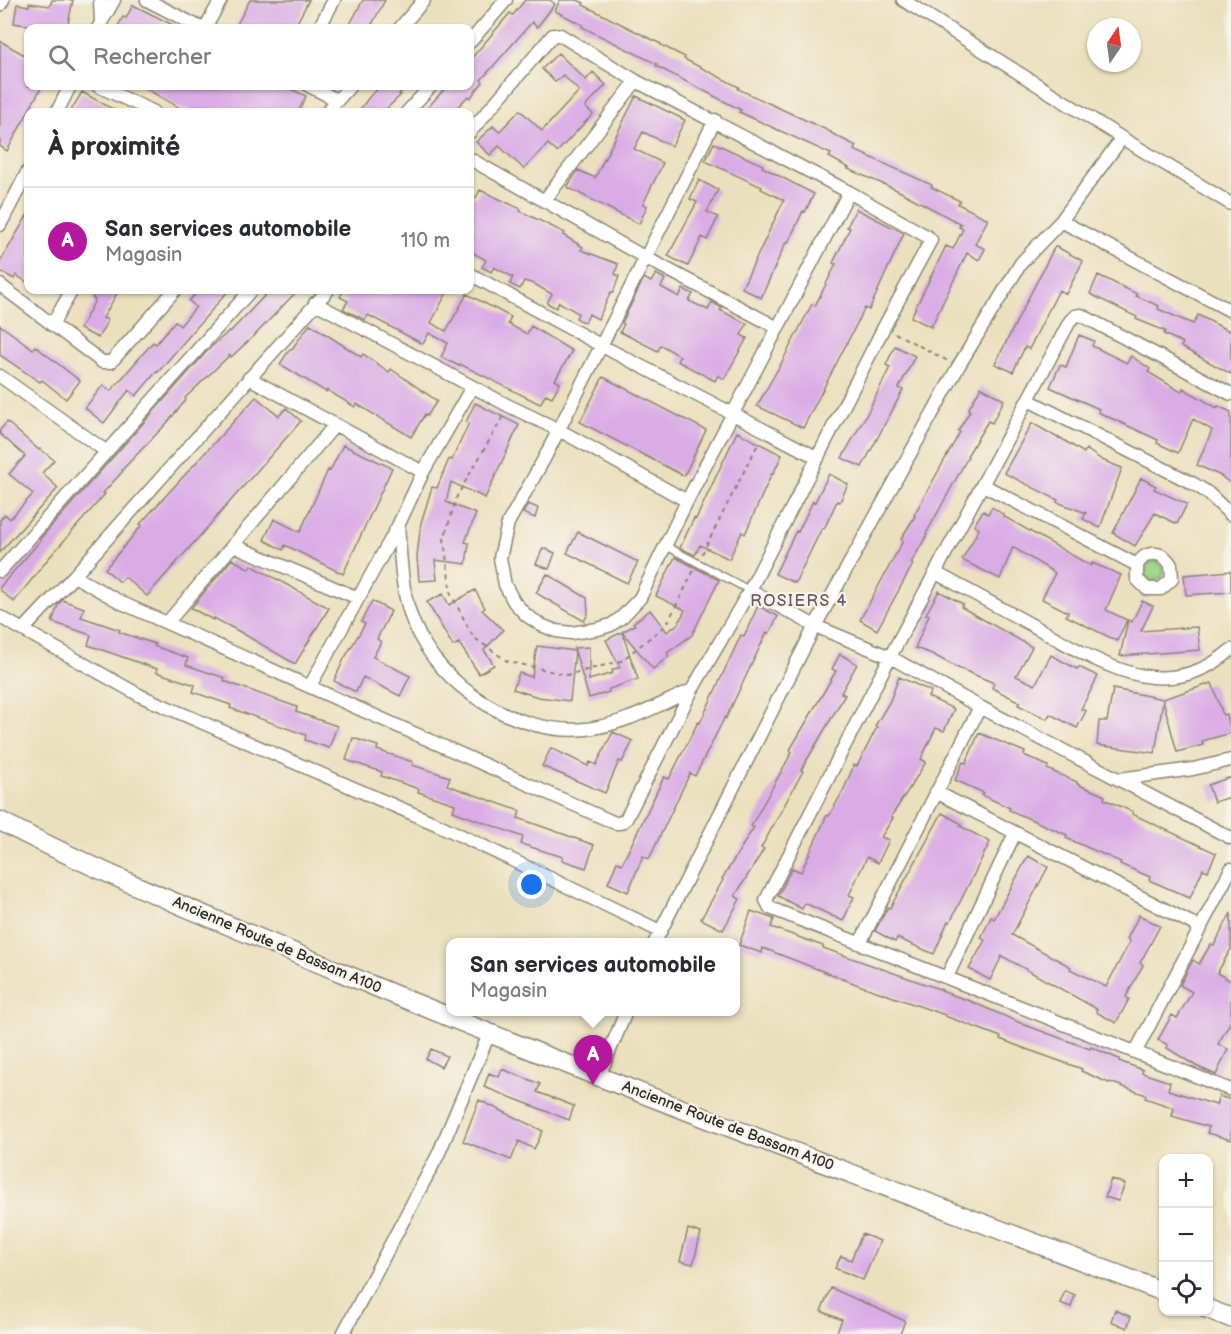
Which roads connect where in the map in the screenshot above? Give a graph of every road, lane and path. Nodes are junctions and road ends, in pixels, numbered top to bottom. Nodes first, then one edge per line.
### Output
1 (3, 0) edge
2 (100, 0) edge
3 (114, 0) edge
4 (147, 0) edge
5 (221, 0) edge
6 (334, 0) edge
7 (424, 0) edge
8 (506, 0) edge
9 (903, 0) edge
10 (0, 5) edge
11 (100, 24) edge
12 (101, 24) edge
13 (195, 24) edge
14 (206, 24) edge
15 (321, 24) edge
16 (403, 24) edge
17 (474, 37) edge
18 (636, 81) junction
19 (68, 90) edge
20 (107, 90) edge
21 (317, 90) edge
22 (346, 90) edge
23 (427, 90) edge
24 (337, 100) junction
25 (59, 108) edge
26 (145, 108) edge
27 (330, 108) edge
28 (411, 108) edge
29 (715, 120) junction
30 (474, 127) edge
31 (1122, 138) junction
32 (474, 161) edge
33 (24, 179) edge
34 (849, 192) junction
35 (544, 201) junction
36 (1231, 204) edge
37 (1061, 221) junction
38 (0, 225) edge
39 (646, 258) junction
40 (474, 276) edge
41 (0, 285) edge
42 (70, 294) edge
43 (171, 294) edge
44 (247, 294) edge
45 (324, 294) edge
46 (315, 303) junction
47 (1231, 311) edge
48 (52, 325) junction
49 (884, 327) junction
50 (778, 328) junction
51 (602, 346) junction
52 (958, 367) junction
53 (0, 376) edge
54 (249, 378) junction
55 (472, 387) junction
56 (1231, 394) edge
57 (1028, 400) junction
58 (509, 406) junction
59 (734, 413) junction
60 (335, 425) junction
61 (559, 430) junction
62 (765, 430) junction
63 (107, 452) junction
64 (818, 458) junction
65 (423, 472) junction
66 (983, 485) junction
67 (687, 501) junction
68 (1231, 515) edge
69 (398, 526) junction
70 (233, 545) junction
71 (665, 546) junction
72 (698, 564) junction
73 (1137, 564) dead end
74 (0, 571) edge
75 (936, 573) junction
76 (74, 576) junction
77 (750, 590) junction
78 (358, 598) junction
79 (0, 617) edge
80 (167, 623) junction
81 (815, 626) junction
82 (23, 630) junction
83 (1231, 650) edge
84 (890, 657) junction
85 (310, 686) junction
86 (692, 690) junction
87 (980, 707) junction
88 (1231, 760) edge
89 (1119, 779) junction
90 (936, 792) junction
91 (0, 821) edge
92 (1016, 833) junction
93 (1231, 838) edge
94 (1231, 869) edge
95 (1201, 928) junction
96 (658, 937) edge
97 (860, 943) junction
98 (947, 977) junction
99 (446, 1016) edge
100 (446, 1016) edge
101 (624, 1016) edge
102 (489, 1034) junction
103 (1136, 1051) junction
104 (599, 1076) junction
105 (1231, 1090) edge
106 (1159, 1290) edge
107 (1213, 1311) edge
108 (1231, 1318) edge
109 (343, 1334) edge

1 - 10 street
2 - 11 street
3 - 12 street
4 - 13 street
5 - 14 street
6 - 15 street
7 - 16 street
8 - 17 street
9 - 31 street
18 - 29 street
18 - 30 street
18 - 35 street
19 - 25 street
20 - 26 street
21 - 24 street
22 - 24 street
23 - 28 street
24 - 27 street
29 - 34 street
29 - 39 street
31 - 36 street
31 - 37 street
32 - 35 street
33 - 38 street
34 - 49 street
34 - 50 street
35 - 39 street
37 - 47 street
37 - 52 street
39 - 50 street
39 - 51 street
40 - 51 street
41 - 48 street
42 - 48 street
43 - 48 street
44 - 63 street
45 - 46 street
46 - 54 street
46 - 55 street
49 - 52 path
49 - 64 street
50 - 59 street
51 - 59 street
51 - 61 street
52 - 81 street
53 - 63 street
54 - 60 street
54 - 76 street
55 - 58 street
55 - 65 street
56 - 57 street
57 - 66 street
57 - 68 street
58 - 61 street
58 - 72 path
59 - 62 street
59 - 67 street
60 - 65 street
60 - 70 street
61 - 67 street
61 - 71 street
62 - 64 street
62 - 72 path
63 - 74 street
64 - 77 street
65 - 69 street
66 - 73 street
66 - 75 street
67 - 71 street
69 - 78 street
69 - 86 street
70 - 78 street
70 - 80 street
71 - 72 lane
72 - 77 lane
75 - 83 street
75 - 84 street
76 - 80 street
76 - 82 street
77 - 81 street
77 - 86 street
78 - 85 street
79 - 82 street
80 - 85 street
81 - 84 street
81 - 96 street
82 - 96 street
84 - 87 street
84 - 97 street
85 - 86 street
87 - 89 street
87 - 90 street
88 - 89 street
89 - 93 street
90 - 92 street
90 - 97 street
91 - 99 main road, Ancienne Route de Bassam A100
92 - 95 street
92 - 98 street
94 - 95 street
95 - 103 street
97 - 98 street
98 - 103 street
100 - 102 main road, Ancienne Route de Bassam A100
101 - 104 street
102 - 104 main road, Ancienne Route de Bassam A100
102 - 109 street
103 - 105 street
104 - 106 main road, Ancienne Route de Bassam A100
107 - 108 main road

